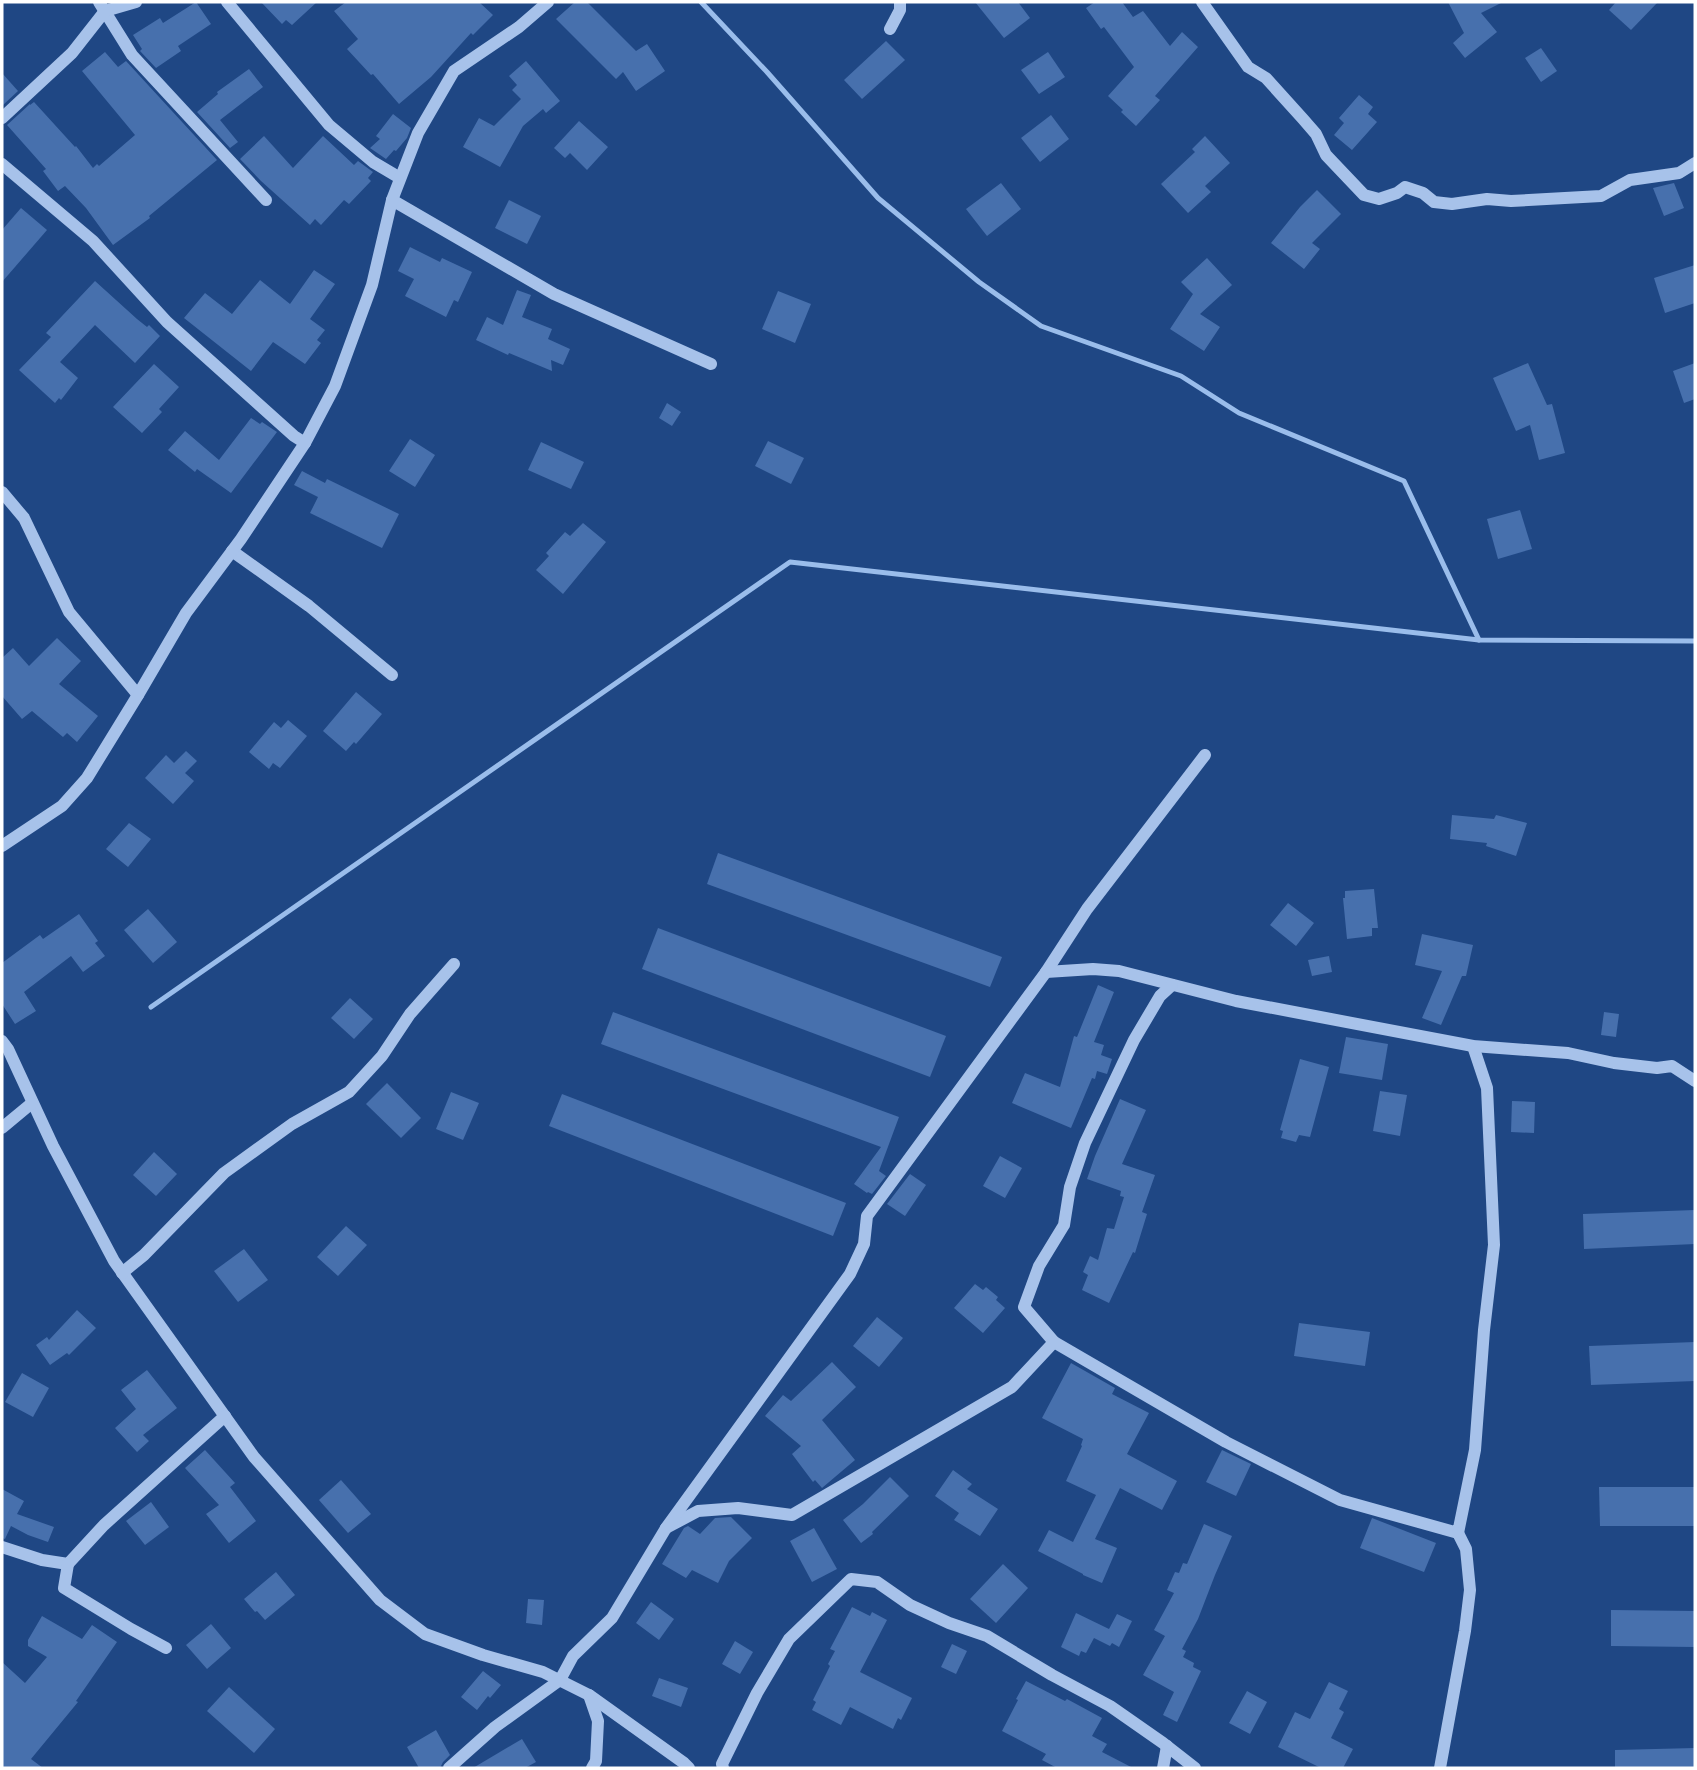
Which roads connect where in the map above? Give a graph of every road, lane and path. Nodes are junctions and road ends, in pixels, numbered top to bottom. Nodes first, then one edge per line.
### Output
1 (136, 2) edge
2 (227, 2) edge
3 (548, 2) edge
4 (900, 2) edge
5 (1202, 2) edge
6 (102, 6) edge
7 (890, 29) dead end
8 (2, 118) edge
9 (1695, 163) edge
10 (2, 164) edge
11 (400, 178) junction
12 (266, 200) dead end
13 (392, 200) junction
14 (711, 364) dead end
15 (305, 443) junction
16 (2, 492) edge
17 (232, 551) junction
18 (392, 675) dead end
19 (138, 695) junction
20 (1205, 755) dead end
21 (2, 846) edge
22 (454, 964) dead end
23 (1046, 972) junction
24 (1172, 985) junction
25 (2, 1041) edge
26 (1473, 1046) junction
27 (1695, 1081) edge
28 (32, 1103) junction
29 (2, 1128) edge
30 (122, 1273) junction
31 (1054, 1342) junction
32 (225, 1416) junction
33 (666, 1528) junction
34 (1458, 1533) junction
35 (2, 1547) edge
36 (68, 1564) junction
37 (166, 1648) dead end
38 (560, 1680) junction
39 (589, 1695) junction
40 (1167, 1746) junction
41 (450, 1768) edge
42 (592, 1768) edge
43 (690, 1768) edge
44 (723, 1768) edge
45 (1163, 1768) edge
46 (1195, 1768) edge
47 (1440, 1768) edge

1 - 6 street
2 - 11 street
3 - 11 street
4 - 7 street
5 - 9 street
6 - 8 street
6 - 12 street
10 - 15 street
11 - 13 street
13 - 14 street
13 - 15 street
15 - 17 street
16 - 19 street
17 - 18 street
17 - 19 street
19 - 21 street
20 - 23 street
22 - 30 street
23 - 24 street
23 - 33 street
24 - 26 street
24 - 31 street
25 - 28 street
26 - 27 street
26 - 34 street
28 - 29 street
28 - 30 street
30 - 32 street
31 - 33 street
31 - 34 street
32 - 36 street
32 - 38 street
33 - 38 street
34 - 47 street
35 - 36 street
36 - 37 street
38 - 39 street
38 - 41 street
39 - 42 street
39 - 43 street
40 - 44 street
40 - 45 street
40 - 46 street

